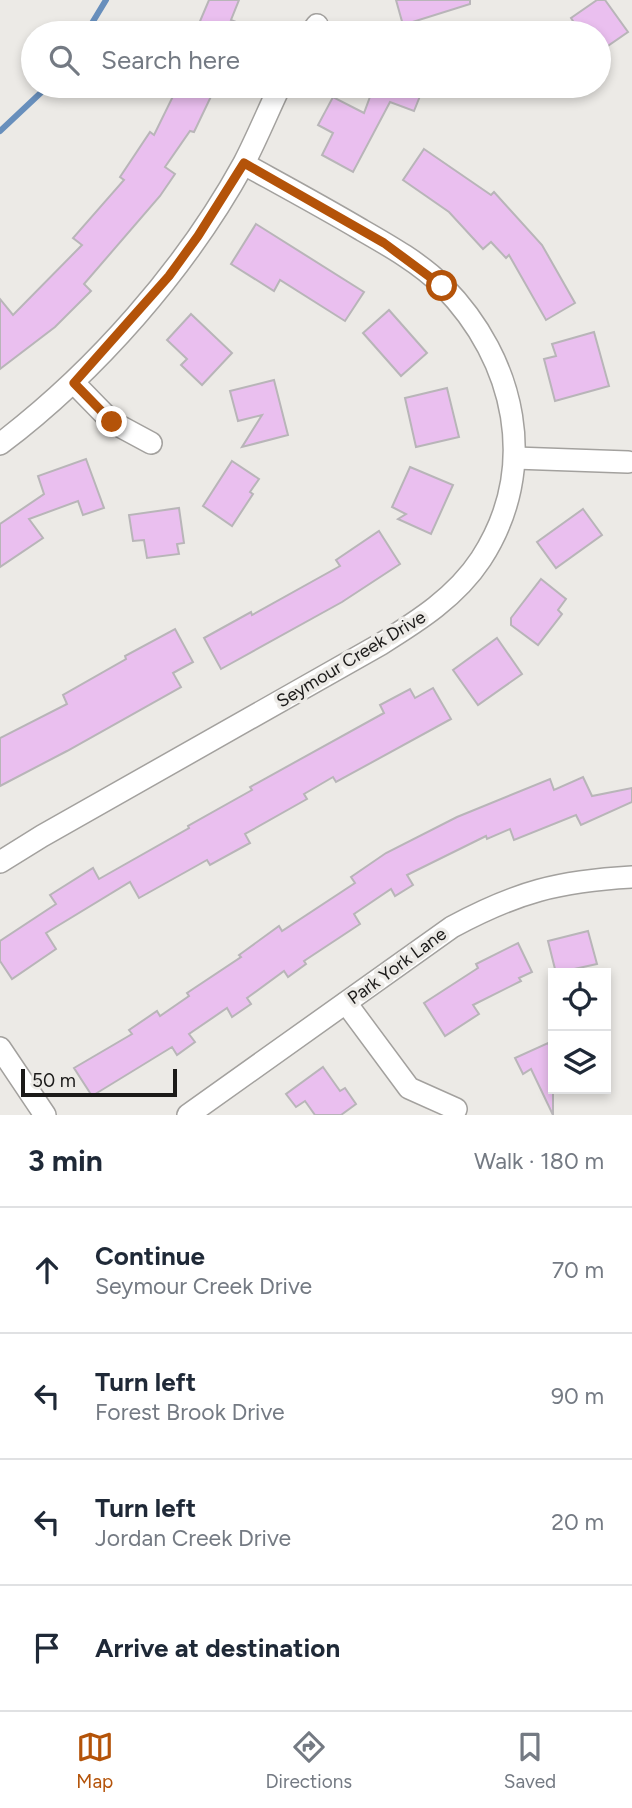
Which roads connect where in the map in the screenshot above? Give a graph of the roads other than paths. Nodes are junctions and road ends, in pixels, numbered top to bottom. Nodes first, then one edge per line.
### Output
1 (274, 98) edge
2 (244, 163) junction
3 (74, 383) junction
4 (151, 443) dead end
5 (0, 444) edge
6 (515, 458) junction
7 (628, 462) dead end
8 (0, 862) edge
9 (632, 877) edge
10 (346, 1003) junction
11 (0, 1048) edge
12 (456, 1109) dead end
13 (45, 1115) edge
14 (188, 1115) edge

1 - 2 street
2 - 3 street
2 - 6 street, Seymour Creek Drive
3 - 4 street
3 - 5 street
6 - 7 street
6 - 8 street, Seymour Creek Drive
9 - 10 street, Park York Lane
10 - 12 street
10 - 14 street, Park York Lane
11 - 13 street

